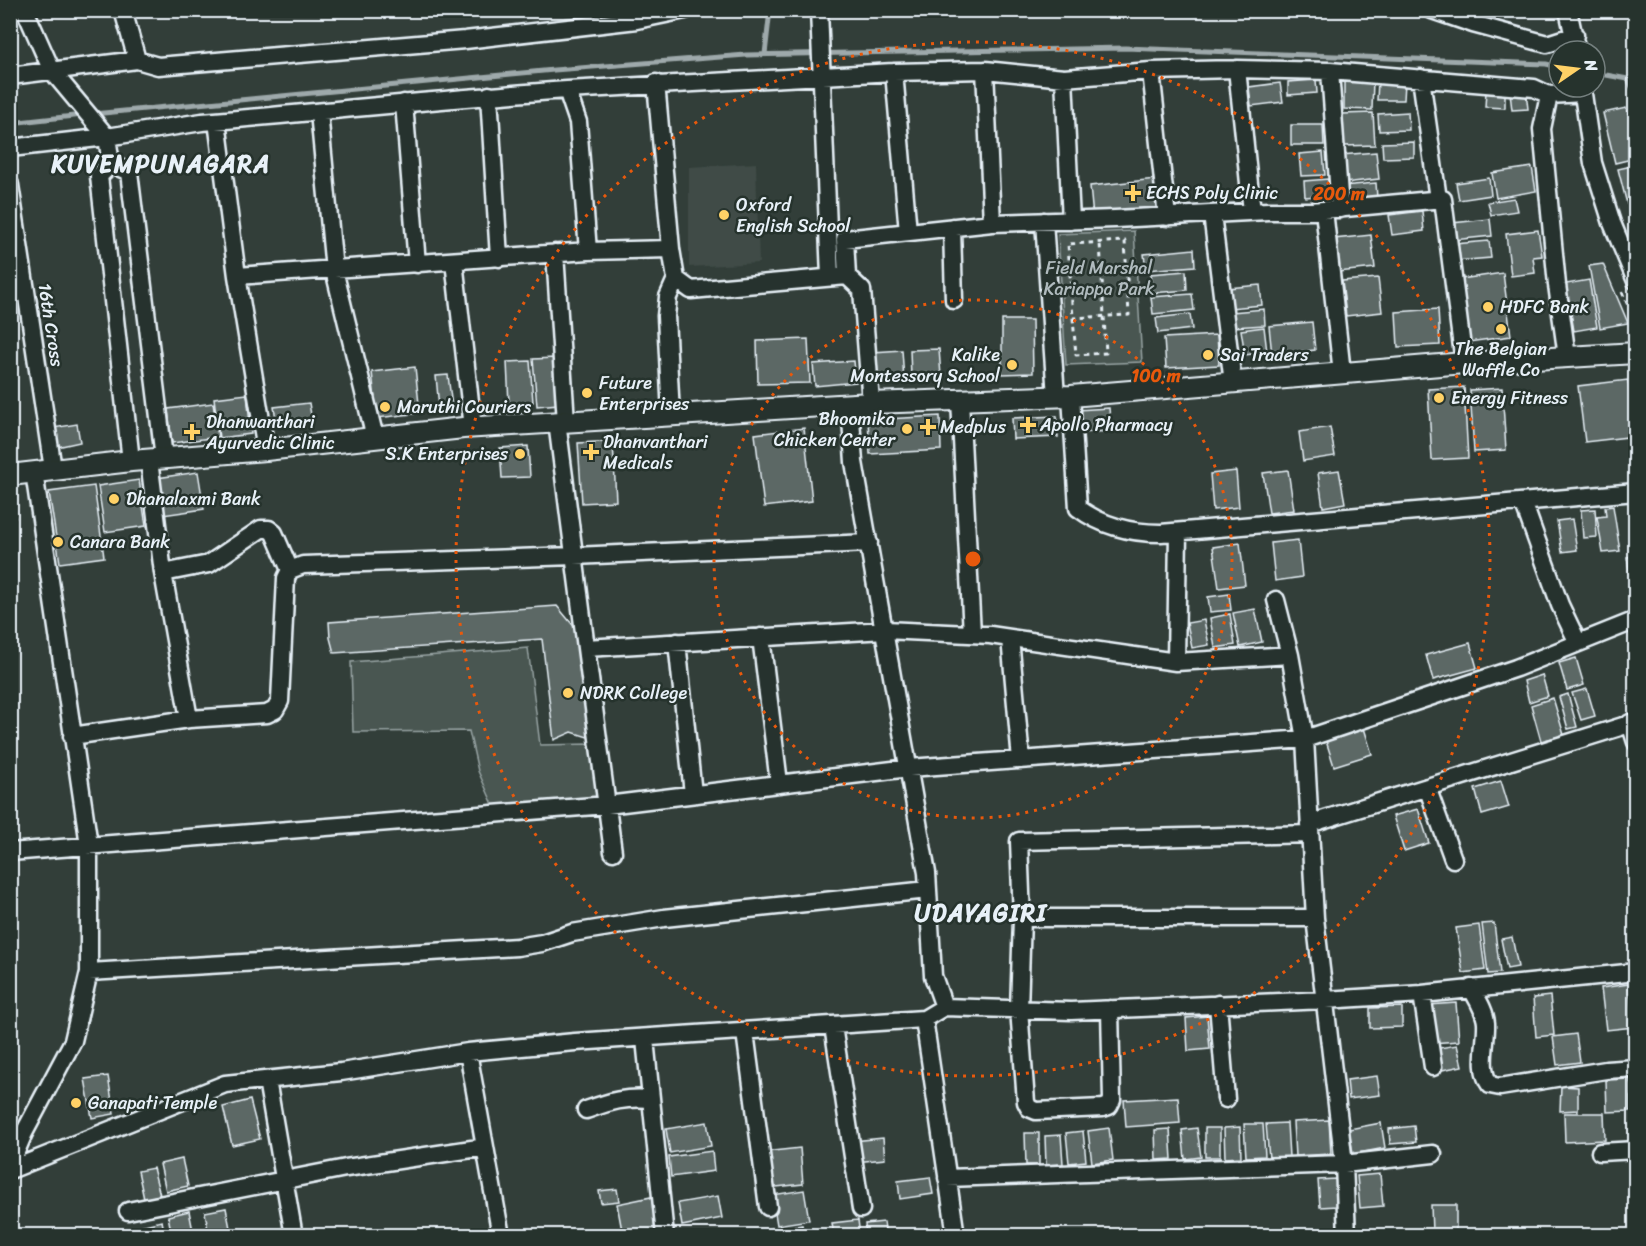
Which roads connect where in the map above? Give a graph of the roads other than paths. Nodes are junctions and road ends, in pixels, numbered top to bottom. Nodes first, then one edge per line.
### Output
1 (24, 10) edge
2 (123, 10) edge
3 (685, 10) edge
4 (819, 10) edge
5 (1432, 10) edge
6 (1568, 10) edge
7 (1575, 39) edge
8 (1547, 44) edge
9 (137, 60) junction
10 (820, 60) junction
11 (1237, 69) junction
12 (985, 70) junction
13 (52, 71) junction
14 (1151, 71) junction
15 (1330, 71) junction
16 (894, 72) junction
17 (10, 76) edge
18 (1064, 78) junction
19 (1421, 78) junction
20 (656, 83) junction
21 (567, 90) junction
22 (1547, 94) edge
23 (489, 95) junction
24 (1548, 99) edge
25 (1584, 99) edge
26 (404, 103) junction
27 (319, 112) junction
28 (217, 120) junction
29 (102, 132) junction
30 (10, 148) edge
31 (111, 164) junction
32 (10, 185) edge
33 (1438, 199) junction
34 (1332, 210) junction
35 (1252, 212) junction
36 (1212, 214) junction
37 (1167, 216) junction
38 (1071, 221) junction
39 (1044, 222) junction
40 (992, 223) junction
41 (952, 227) junction
42 (908, 232) junction
43 (671, 249) junction
44 (588, 251) junction
45 (555, 253) junction
46 (499, 258) junction
47 (454, 261) junction
48 (417, 264) junction
49 (334, 270) junction
50 (237, 276) junction
51 (838, 277) junction
52 (676, 279) junction
53 (1635, 281) edge
54 (954, 300) dead end
55 (1635, 353) edge
56 (1567, 357) junction
57 (1464, 363) junction
58 (1342, 373) junction
59 (1233, 383) junction
60 (1063, 396) junction
61 (960, 400) junction
62 (871, 403) junction
63 (850, 405) junction
64 (671, 415) junction
65 (562, 422) junction
66 (473, 428) junction
67 (375, 438) junction
68 (267, 450) junction
69 (148, 460) junction
70 (53, 470) junction
71 (33, 472) junction
72 (10, 475) edge
73 (1635, 492) edge
74 (1523, 502) junction
75 (1178, 532) junction
76 (869, 543) junction
77 (574, 556) junction
78 (290, 570) junction
79 (163, 573) junction
80 (1276, 600) dead end
81 (1635, 620) edge
82 (885, 630) junction
83 (972, 634) junction
84 (761, 637) junction
85 (1010, 638) junction
86 (677, 642) junction
87 (1578, 643) junction
88 (586, 648) junction
89 (1290, 655) junction
90 (1176, 662) junction
91 (189, 719) junction
92 (1633, 722) edge
93 (72, 736) junction
94 (1305, 740) junction
95 (1635, 741) edge
96 (1020, 760) junction
97 (909, 768) junction
98 (779, 783) junction
99 (1427, 787) junction
100 (693, 794) junction
101 (607, 805) junction
102 (1310, 829) junction
103 (89, 845) junction
104 (10, 852) edge
105 (613, 852) dead end
106 (1453, 859) dead end
107 (928, 890) junction
108 (1022, 918) junction
109 (1315, 918) junction
110 (89, 972) junction
111 (1635, 972) edge
112 (1471, 988) junction
113 (1422, 994) junction
114 (1325, 1000) junction
115 (1218, 1004) junction
116 (944, 1007) junction
117 (1018, 1009) junction
118 (1110, 1009) junction
119 (924, 1019) junction
120 (833, 1026) junction
121 (745, 1032) junction
122 (645, 1039) junction
123 (468, 1052) junction
124 (1433, 1067) dead end
125 (1635, 1068) edge
126 (267, 1080) junction
127 (651, 1099) junction
128 (1226, 1099) dead end
129 (586, 1110) dead end
130 (17, 1134) edge
131 (485, 1147) junction
132 (1635, 1150) edge
133 (1600, 1152) dead end
134 (1433, 1154) dead end
135 (1344, 1164) junction
136 (10, 1168) edge
137 (947, 1178) junction
138 (284, 1179) junction
139 (768, 1206) dead end
140 (861, 1209) dead end
141 (128, 1211) dead end
142 (294, 1236) edge
143 (501, 1236) edge
144 (665, 1236) edge
145 (956, 1236) edge
146 (1347, 1236) edge

1 - 13 street
2 - 9 street
3 - 9 street
4 - 10 street
5 - 8 street
6 - 7 street
9 - 13 street
10 - 16 street
10 - 20 street
10 - 51 street
11 - 14 street
11 - 15 street
11 - 35 street
12 - 16 street
12 - 18 street
12 - 40 street
13 - 17 street
13 - 29 street
14 - 18 street
14 - 37 street
15 - 19 street
15 - 34 street
16 - 42 street
18 - 38 street
19 - 22 street
19 - 33 street
20 - 21 street
20 - 43 street
21 - 23 street
21 - 44 street
23 - 26 street
23 - 46 street
24 - 56 street
25 - 53 street
26 - 27 street
26 - 48 street
27 - 28 street
27 - 49 street
28 - 29 street
28 - 50 street
29 - 30 street
29 - 31 street
31 - 69 street
31 - 69 street
32 - 70 street, 16th Cross
33 - 34 street
33 - 57 street
34 - 35 street
34 - 58 street
35 - 36 street
36 - 37 street
36 - 59 street
37 - 38 street
38 - 39 street
39 - 40 street
39 - 60 street
40 - 41 street
41 - 42 street
41 - 54 street
42 - 51 street
43 - 44 street
43 - 52 street
44 - 45 street
45 - 46 street
45 - 65 street
46 - 47 street
47 - 48 street
47 - 66 street
48 - 49 street
49 - 50 street
49 - 67 street
50 - 68 street
51 - 52 street
51 - 62 street
52 - 64 street
55 - 56 street
56 - 57 street
57 - 58 street
58 - 59 street
59 - 60 street
60 - 61 street
60 - 75 street
61 - 62 street
61 - 83 street
62 - 63 street
63 - 64 street
63 - 76 street
64 - 65 street
65 - 66 street
65 - 77 street
66 - 67 street
67 - 68 street
68 - 69 street
69 - 70 street
69 - 79 street
70 - 71 street
71 - 72 street
71 - 93 street
73 - 74 street
74 - 75 street
74 - 87 street
75 - 90 street
76 - 77 street
76 - 82 street
77 - 78 street
77 - 88 street
78 - 79 street
78 - 91 street
79 - 91 street
80 - 89 street
81 - 87 street
82 - 83 street
82 - 84 street
82 - 97 street
83 - 85 street
84 - 86 street
84 - 98 street
85 - 90 street
85 - 96 street
86 - 88 street
86 - 100 street
87 - 94 street
88 - 101 street
89 - 90 street
89 - 94 street
91 - 93 street
92 - 95 street
92 - 99 street
93 - 103 street
94 - 96 street
94 - 102 street
96 - 97 street
97 - 98 street
97 - 107 street
98 - 100 street
99 - 102 street
99 - 106 street
100 - 101 street
101 - 103 street
101 - 105 street
102 - 108 street
102 - 109 street
103 - 104 street
103 - 110 street
107 - 110 street
107 - 116 street
108 - 109 street
108 - 117 street
109 - 114 street
110 - 130 street
111 - 112 street
112 - 113 street
112 - 125 street
113 - 114 street
113 - 124 street
114 - 115 street
114 - 135 street
115 - 118 street
115 - 128 street
116 - 117 street
116 - 119 street
117 - 118 street
117 - 118 street
119 - 120 street
119 - 137 street
120 - 121 street
120 - 140 street
121 - 122 street
121 - 139 street
122 - 123 street
122 - 127 street
123 - 126 street
123 - 131 street
126 - 136 street
126 - 138 street
127 - 129 street
127 - 144 street
130 - 136 street
131 - 138 street
131 - 143 street
132 - 133 street
134 - 135 street
135 - 137 street
135 - 146 street
137 - 145 street
138 - 141 street
138 - 142 street

